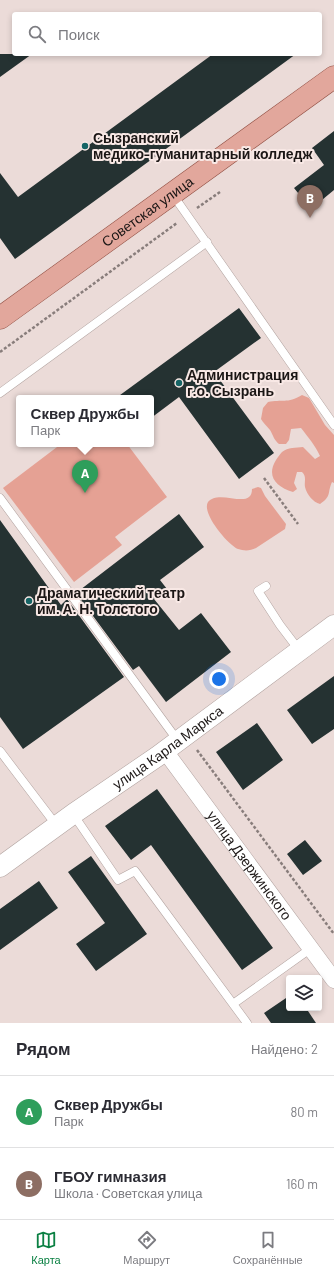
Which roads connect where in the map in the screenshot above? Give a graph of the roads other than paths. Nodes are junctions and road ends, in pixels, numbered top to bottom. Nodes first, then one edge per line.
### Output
1 (334, 77) edge
2 (172, 194) junction
3 (207, 242) junction
4 (0, 318) edge
5 (0, 393) edge
6 (334, 425) edge
7 (0, 498) edge
8 (266, 586) dead end
9 (334, 625) edge
10 (299, 650) junction
11 (176, 742) junction
12 (0, 751) edge
13 (73, 814) junction
14 (57, 826) junction
15 (0, 867) edge
16 (310, 949) junction
17 (334, 980) edge
18 (233, 1004) junction
19 (247, 1023) edge

1 - 2 main road, Советская улица
2 - 3 lane
2 - 4 main road, Советская улица
3 - 5 lane
3 - 6 lane
7 - 11 lane
8 - 10 lane
9 - 10 street, улица Карла Маркса
10 - 11 street, улица Карла Маркса
11 - 13 street, улица Карла Маркса
11 - 16 street, улица Дзержинского
12 - 14 lane
13 - 14 street, улица Карла Маркса
13 - 18 lane
14 - 15 street, улица Карла Маркса
16 - 17 street, улица Дзержинского
16 - 18 lane
18 - 19 lane

